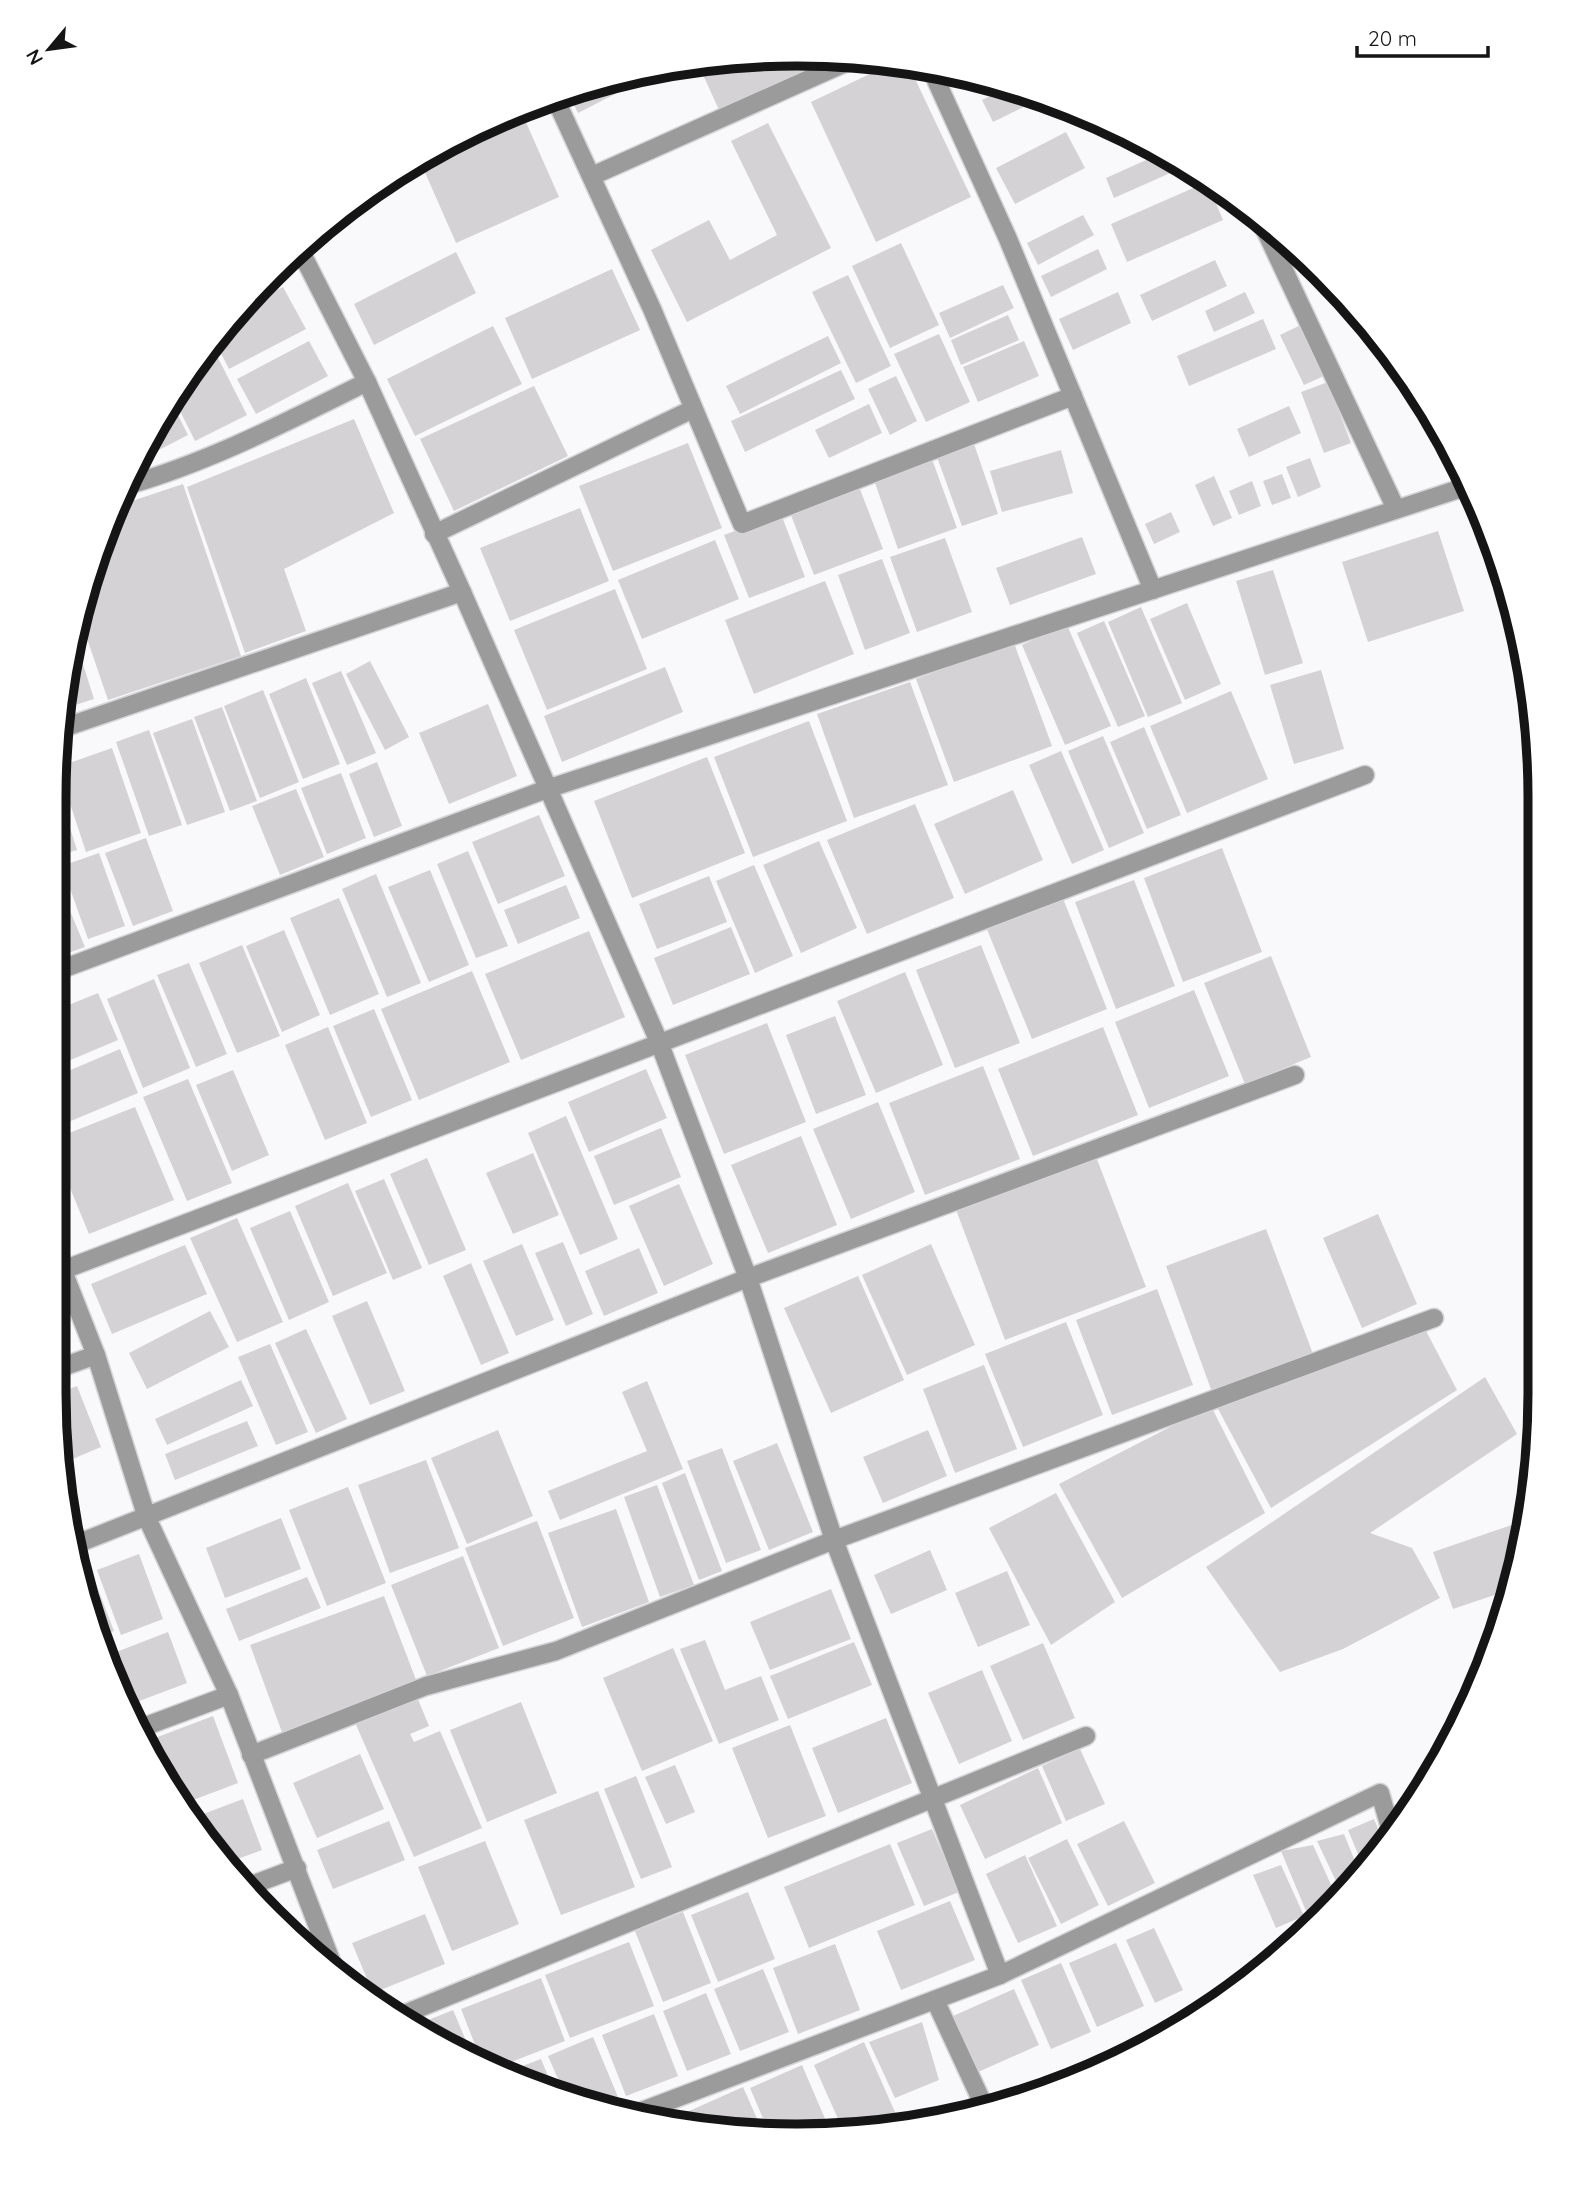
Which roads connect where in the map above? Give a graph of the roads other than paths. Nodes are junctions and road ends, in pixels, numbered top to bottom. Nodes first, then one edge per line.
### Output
1 (835, 68) edge
2 (936, 80) edge
3 (559, 106) edge
4 (592, 176) junction
5 (1270, 241) edge
6 (1282, 250) edge
7 (1277, 255) junction
8 (304, 259) edge
9 (367, 382) junction
10 (1073, 396) junction
11 (694, 409) junction
12 (138, 482) edge
13 (1460, 489) edge
14 (1396, 509) junction
15 (434, 534) junction
16 (1153, 590) junction
17 (462, 592) junction
18 (71, 725) edge
19 (1365, 775) dead end
20 (547, 789) junction
21 (66, 968) edge
22 (659, 1042) junction
23 (1295, 1075) dead end
24 (66, 1268) edge
25 (748, 1278) junction
26 (66, 1280) edge
27 (1434, 1318) dead end
28 (96, 1355) junction
29 (66, 1366) edge
30 (147, 1518) junction
31 (834, 1540) junction
32 (82, 1542) edge
33 (229, 1695) junction
34 (147, 1726) edge
35 (1086, 1736) dead end
36 (251, 1755) junction
37 (935, 1800) junction
38 (1389, 1823) edge
39 (297, 1868) junction
40 (256, 1883) edge
41 (329, 1953) edge
42 (1000, 1975) junction
43 (935, 2000) junction
44 (409, 2012) edge
45 (982, 2101) edge
46 (648, 2109) edge

1 - 4 street
2 - 10 street
3 - 4 street
4 - 11 street
5 - 7 street
6 - 7 street
7 - 14 street
8 - 9 street
9 - 12 street
9 - 15 street
10 - 11 street
10 - 16 street
11 - 15 street
13 - 14 street
14 - 16 street
15 - 17 street
16 - 20 street
17 - 18 street
17 - 20 street
19 - 22 street
20 - 21 street
20 - 22 street
22 - 24 street
22 - 25 street
23 - 25 street
25 - 30 street
25 - 31 street
26 - 28 street
27 - 31 street
28 - 29 street
28 - 30 street
30 - 32 street
30 - 33 street
31 - 36 street
31 - 37 street
33 - 34 street
33 - 36 street
35 - 37 street
36 - 39 street
37 - 42 street
37 - 44 street
38 - 42 street
39 - 40 street
39 - 41 street
42 - 43 street
43 - 45 street
43 - 46 street

